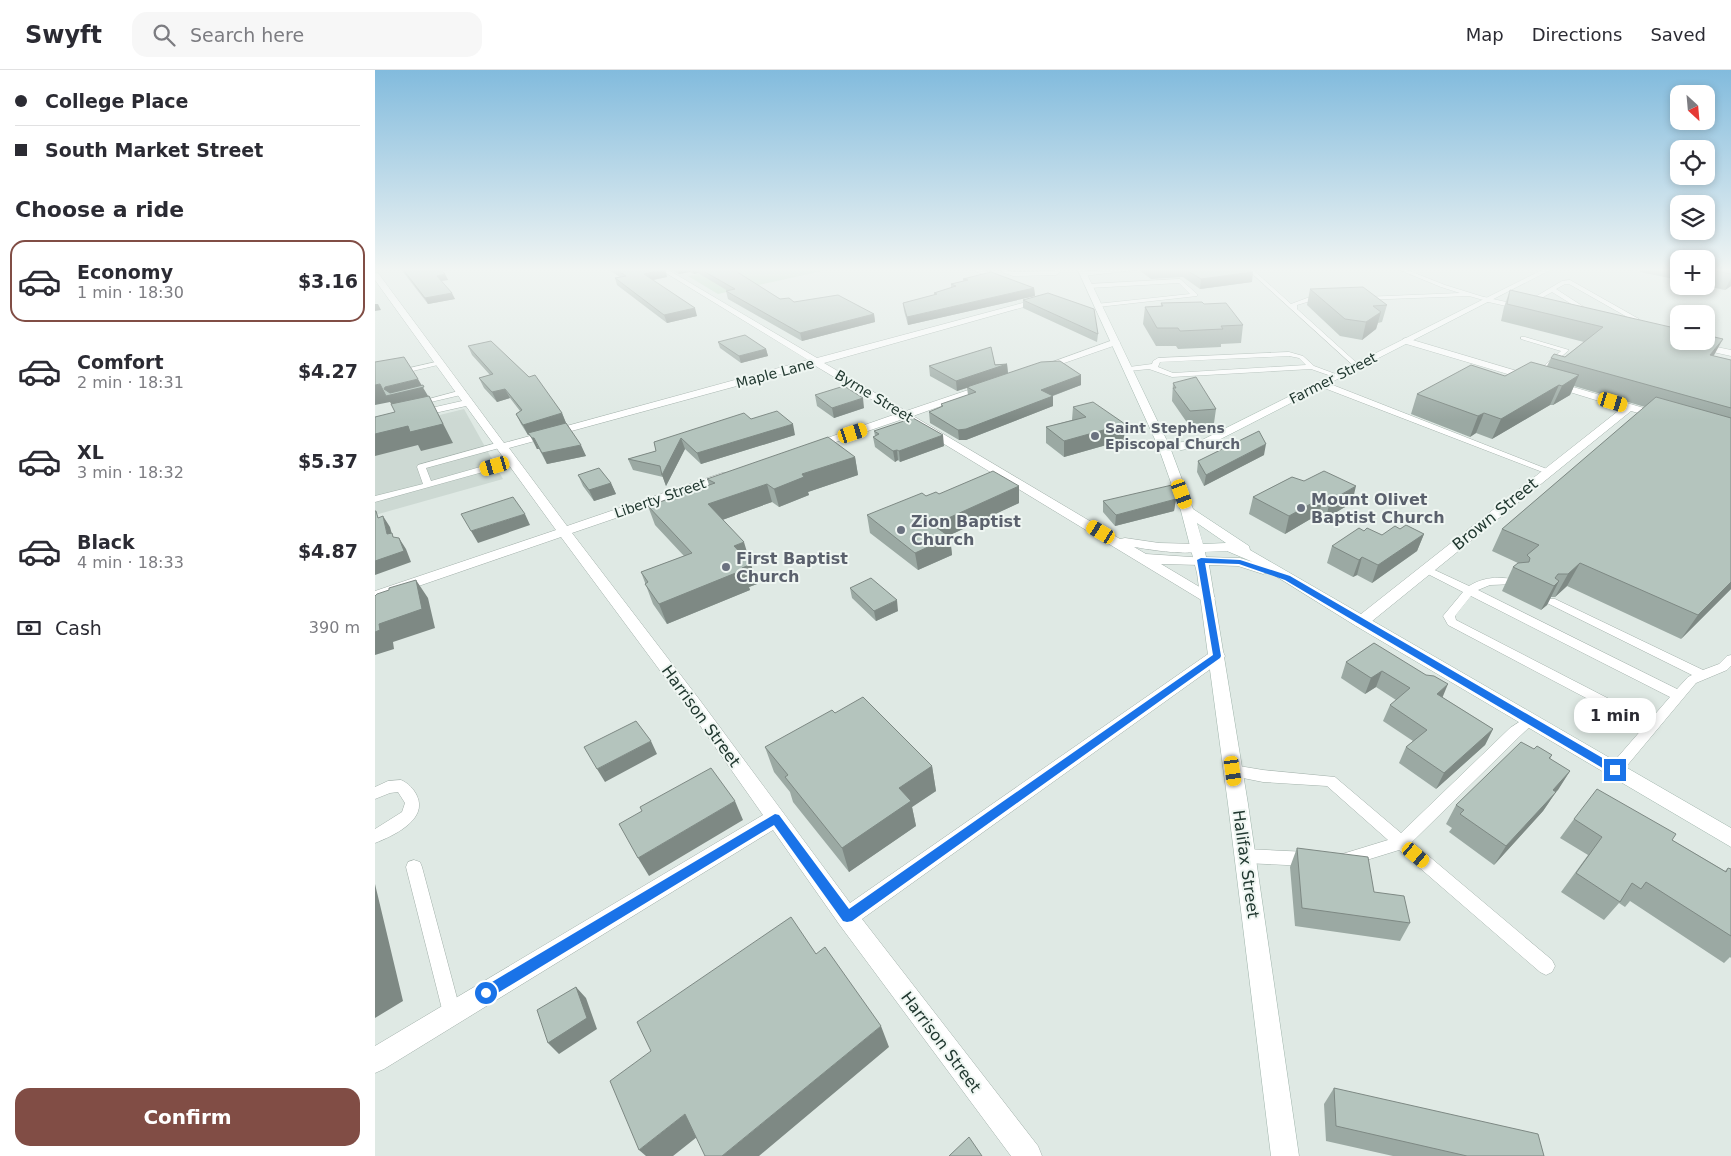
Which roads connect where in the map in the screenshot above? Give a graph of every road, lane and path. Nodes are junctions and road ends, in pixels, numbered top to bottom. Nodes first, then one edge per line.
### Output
1 (404, 319) edge
2 (746, 319) edge
3 (970, 319) edge
4 (1104, 319) edge
5 (1304, 319) edge
6 (1450, 319) edge
7 (1635, 319) edge
8 (1621, 320) edge
9 (1523, 338) dead end
10 (1406, 341) junction
11 (1116, 342) junction
12 (1715, 349) edge
13 (1731, 353) edge
14 (818, 362) junction
15 (440, 363) junction
16 (1357, 366) junction
17 (1151, 367) junction
18 (1312, 368) junction
19 (1129, 369) junction
20 (1028, 373) edge
21 (1337, 376) junction
22 (375, 378) edge
23 (1533, 378) junction
24 (1001, 382) edge
25 (1321, 384) junction
26 (465, 397) junction
27 (409, 405) edge
28 (1629, 407) junction
29 (907, 415) junction
30 (405, 417) edge
31 (1675, 420) edge
32 (1164, 446) junction
33 (805, 449) edge
34 (504, 451) junction
35 (740, 471) edge
36 (1548, 471) junction
37 (428, 485) junction
38 (375, 500) edge
39 (1187, 510) junction
40 (564, 530) junction
41 (1113, 540) junction
42 (1199, 554) junction
43 (1253, 556) junction
44 (1142, 557) junction
45 (1426, 570) junction
46 (1287, 578) junction
47 (1512, 582) dead end
48 (1468, 590) junction
49 (375, 596) edge
50 (1208, 598) junction
51 (1551, 601) edge
52 (1361, 622) junction
53 (1217, 656) junction
54 (1731, 658) edge
55 (1702, 675) junction
56 (1678, 695) junction
57 (1530, 720) junction
58 (1652, 727) junction
59 (1615, 770) junction
60 (1233, 771) junction
61 (375, 793) edge
62 (775, 818) junction
63 (375, 836) edge
64 (1731, 838) edge
65 (1402, 842) junction
66 (1245, 856) junction
67 (414, 868) dead end
68 (847, 917) junction
69 (1546, 966) dead end
70 (452, 1013) junction
71 (375, 1060) edge
72 (1028, 1156) edge
73 (1285, 1156) edge

1 - 15 street, Harrison Street
2 - 14 street, Byrne Street
3 - 14 street, Maple Lane
4 - 11 street, Halifax Street
5 - 16 lane
6 - 10 street, Farmer Street
7 - 8 lane
9 - 23 lane
10 - 16 street, Farmer Street
10 - 23 street
11 - 19 street, Halifax Street
11 - 20 street
12 - 13 street
14 - 29 street, Byrne Street
14 - 34 street, Maple Lane
15 - 22 lane
15 - 26 street, Harrison Street
16 - 21 street, Farmer Street
17 - 18 lane
17 - 18 lane
17 - 19 lane
18 - 21 lane
19 - 32 street, Halifax Street
21 - 25 street, Farmer Street
23 - 28 street
24 - 29 street
25 - 32 street, Farmer Street
25 - 36 lane
26 - 27 lane
26 - 30 street
26 - 34 street, Harrison Street
28 - 31 street
28 - 36 street, Brown Street
29 - 33 street
29 - 41 street, Byrne Street
32 - 39 street, Halifax Street
34 - 37 lane
34 - 37 lane
34 - 40 street, Harrison Street
35 - 40 street, Liberty Street
36 - 45 street, Brown Street
37 - 38 lane
39 - 42 street, Halifax Street
39 - 43 street
40 - 49 street, Liberty Street
40 - 62 street, Harrison Street
41 - 42 street, Byrne Street
41 - 44 street, Byrne Street
42 - 43 street
42 - 44 street, Byrne Street
42 - 46 street
42 - 50 street, Halifax Street
43 - 46 street
44 - 50 street, Byrne Street
45 - 48 lane
45 - 52 street, Brown Street
46 - 52 street
47 - 48 lane
48 - 56 lane
48 - 58 lane
50 - 53 street, Halifax Street
51 - 55 lane
52 - 57 street
53 - 60 street, Halifax Street
53 - 68 street
54 - 55 lane
55 - 56 lane
56 - 58 lane
57 - 59 street
57 - 65 lane
58 - 59 lane
59 - 64 street
60 - 65 lane
60 - 66 street, Halifax Street
61 - 63 lane
62 - 68 street, Harrison Street
62 - 70 street
65 - 66 lane
65 - 69 lane
66 - 73 street, Halifax Street
67 - 70 lane
68 - 72 street, Harrison Street
70 - 71 street

